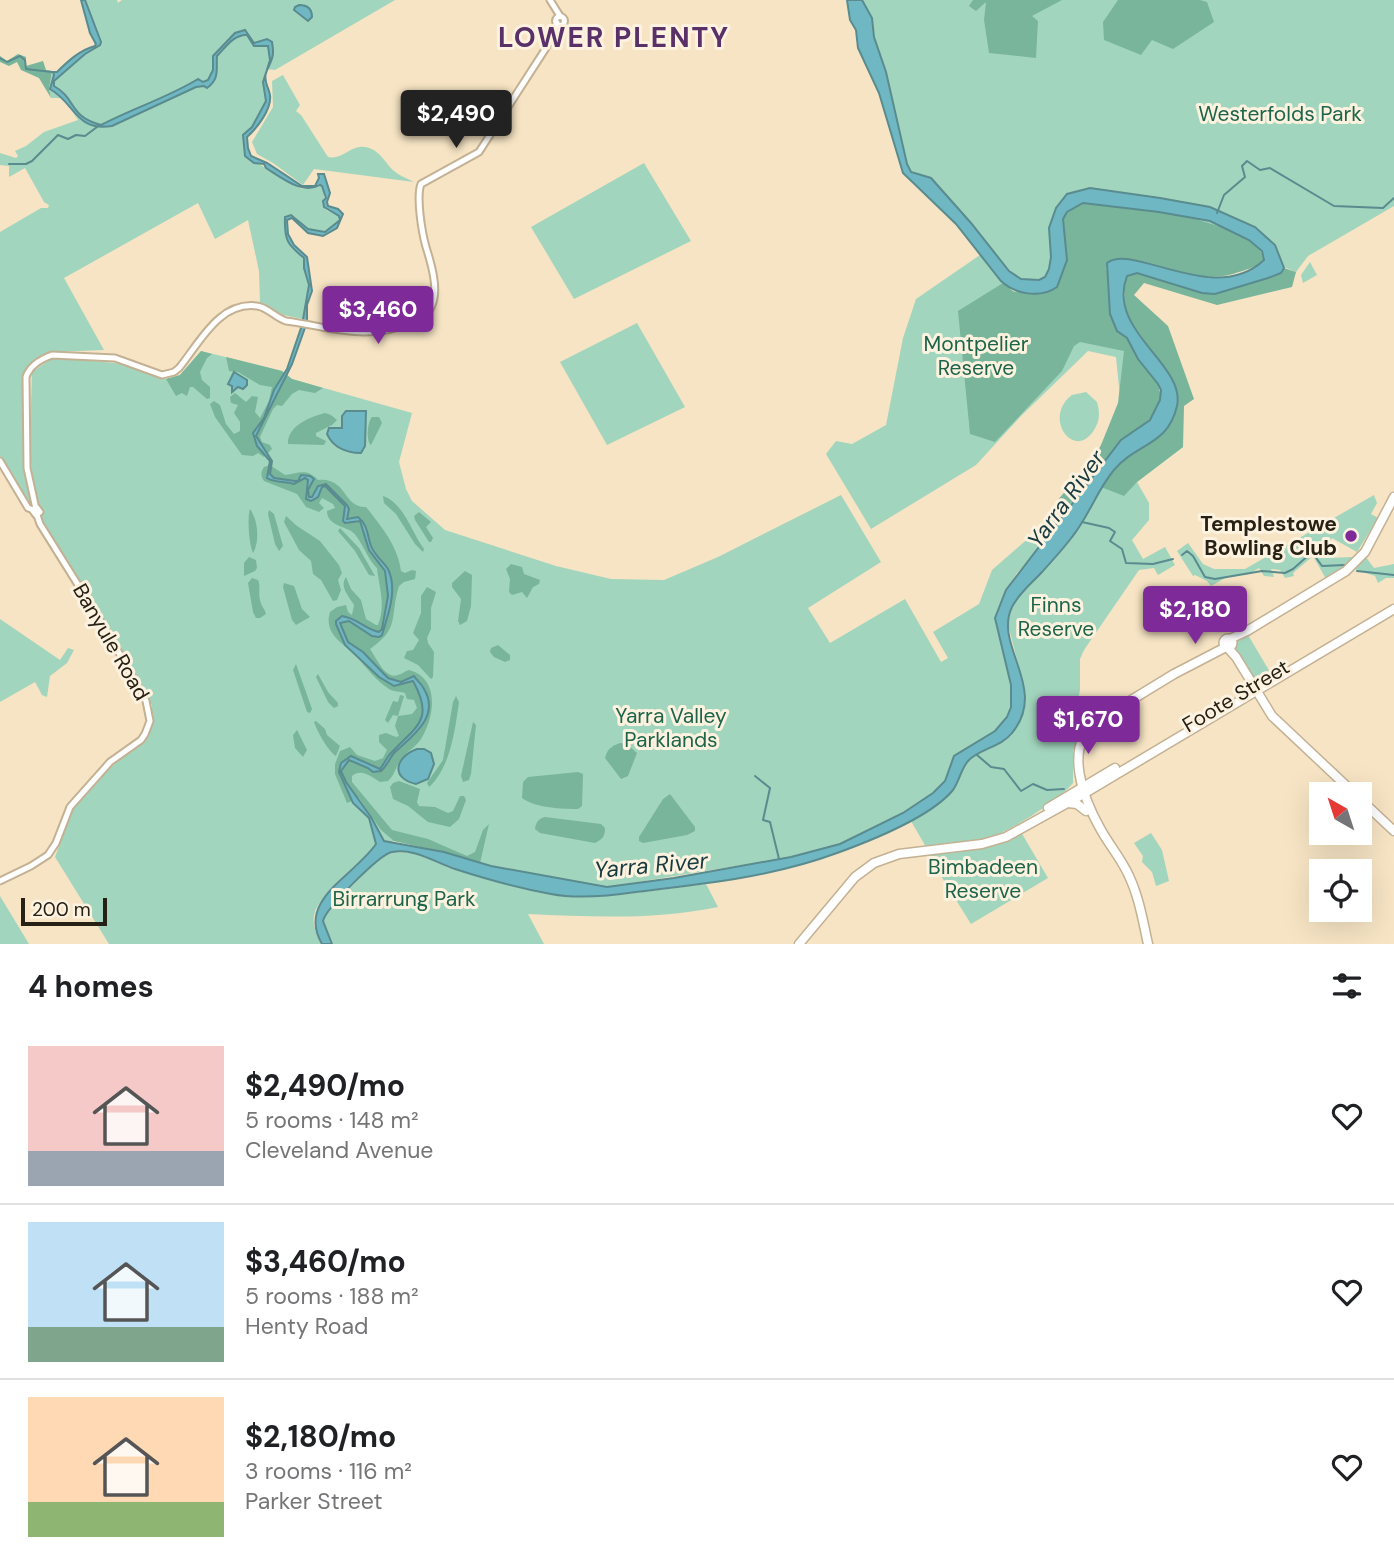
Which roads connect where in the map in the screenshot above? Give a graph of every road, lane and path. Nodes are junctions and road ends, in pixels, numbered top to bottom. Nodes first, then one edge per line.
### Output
1 (550, 0) edge
2 (0, 461) edge
3 (1394, 497) edge
4 (35, 511) junction
5 (1394, 602) edge
6 (1394, 608) edge
7 (1228, 644) junction
8 (1254, 688) junction
9 (1086, 728) junction
10 (1076, 780) junction
11 (1342, 782) edge
12 (1101, 783) junction
13 (1081, 791) junction
14 (1065, 802) junction
15 (1088, 810) junction
16 (1372, 810) edge
17 (1394, 831) edge
18 (0, 881) edge
19 (799, 944) edge
20 (1147, 944) edge

1 - 4 street, Banyule Road
2 - 4 street
3 - 7 main road
4 - 18 street, Banyule Road
5 - 8 main road, Foote Street
6 - 8 main road, Foote Street
7 - 8 main road
7 - 9 main road
8 - 11 main road
8 - 12 main road, Foote Street
8 - 13 main road, Foote Street
9 - 10 main road
9 - 13 main road
10 - 13 main road
10 - 14 main road
12 - 13 main road, Foote Street
12 - 15 main road
13 - 14 main road
13 - 15 main road
14 - 15 main road
14 - 19 main road
15 - 20 main road
16 - 17 main road

